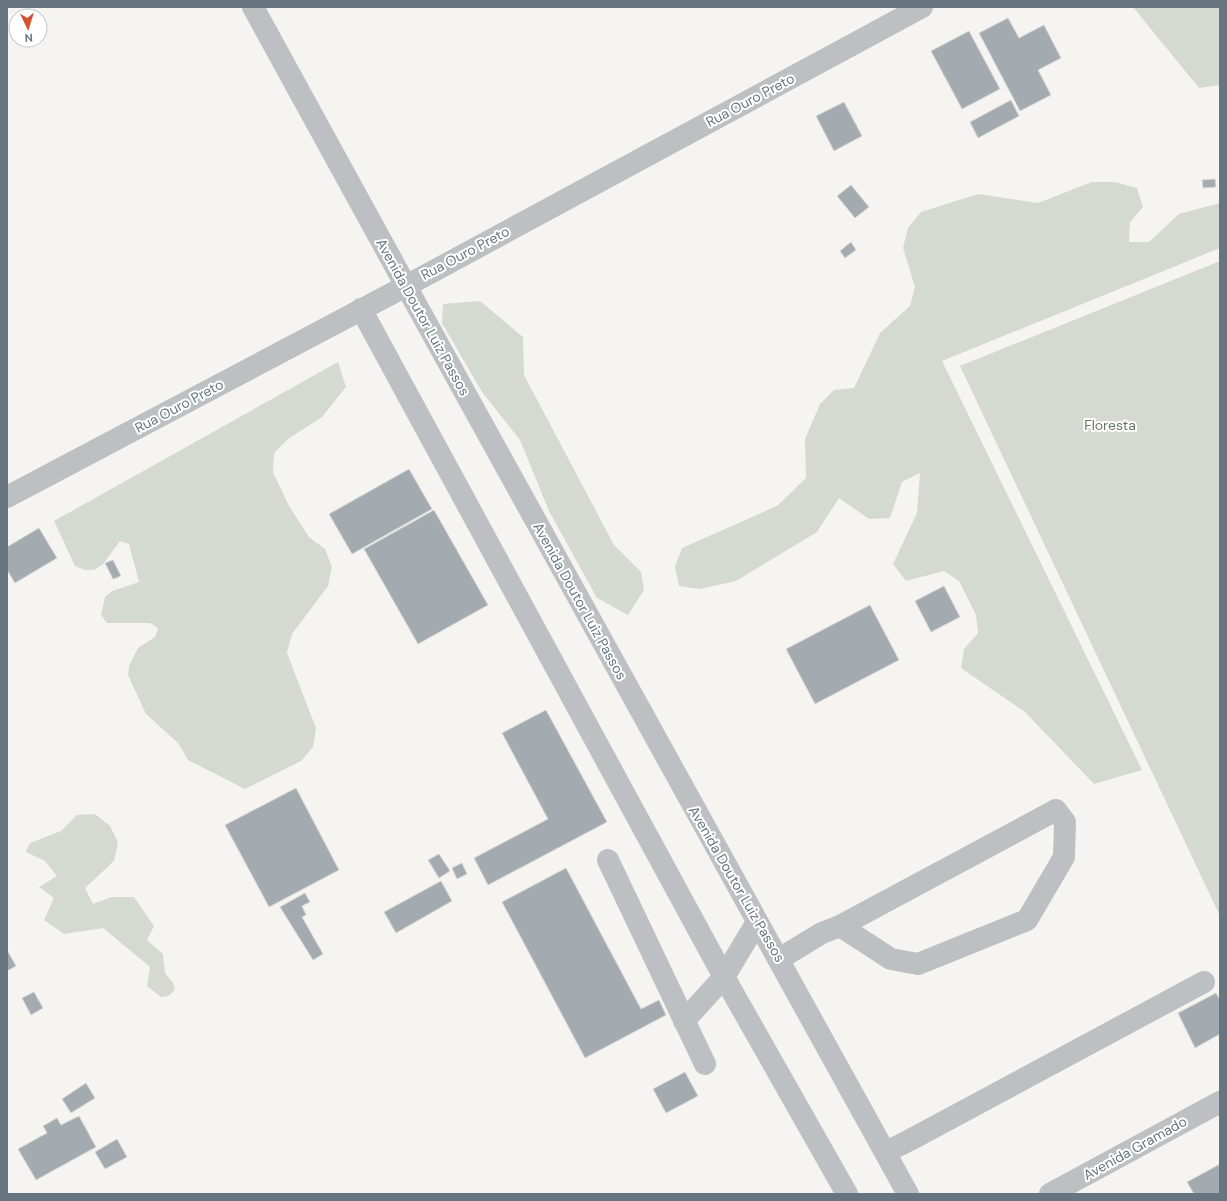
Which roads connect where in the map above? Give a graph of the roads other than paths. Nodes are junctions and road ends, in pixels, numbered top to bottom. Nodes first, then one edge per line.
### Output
1 (254, 7) edge
2 (922, 7) edge
3 (406, 286) junction
4 (361, 309) junction
5 (7, 497) edge
6 (608, 860) dead end
7 (756, 922) junction
8 (840, 926) junction
9 (779, 959) junction
10 (724, 977) junction
11 (1204, 982) dead end
12 (684, 1021) junction
13 (705, 1064) dead end
14 (1220, 1102) edge
15 (886, 1152) junction
16 (843, 1192) edge
17 (908, 1194) edge
18 (1050, 1194) edge

1 - 3 street, Avenida Doutor Luiz Passos
2 - 3 street, Rua Ouro Preto
3 - 4 street, Rua Ouro Preto
3 - 7 street, Avenida Doutor Luiz Passos
4 - 5 street, Rua Ouro Preto
4 - 10 street
6 - 12 street
7 - 9 street, Avenida Doutor Luiz Passos
7 - 10 street
8 - 8 street
8 - 9 street
9 - 15 street, Avenida Doutor Luiz Passos
10 - 12 street
10 - 16 street
11 - 15 street
12 - 13 street
14 - 18 street, Avenida Gramado
15 - 17 street, Avenida Doutor Luiz Passos

